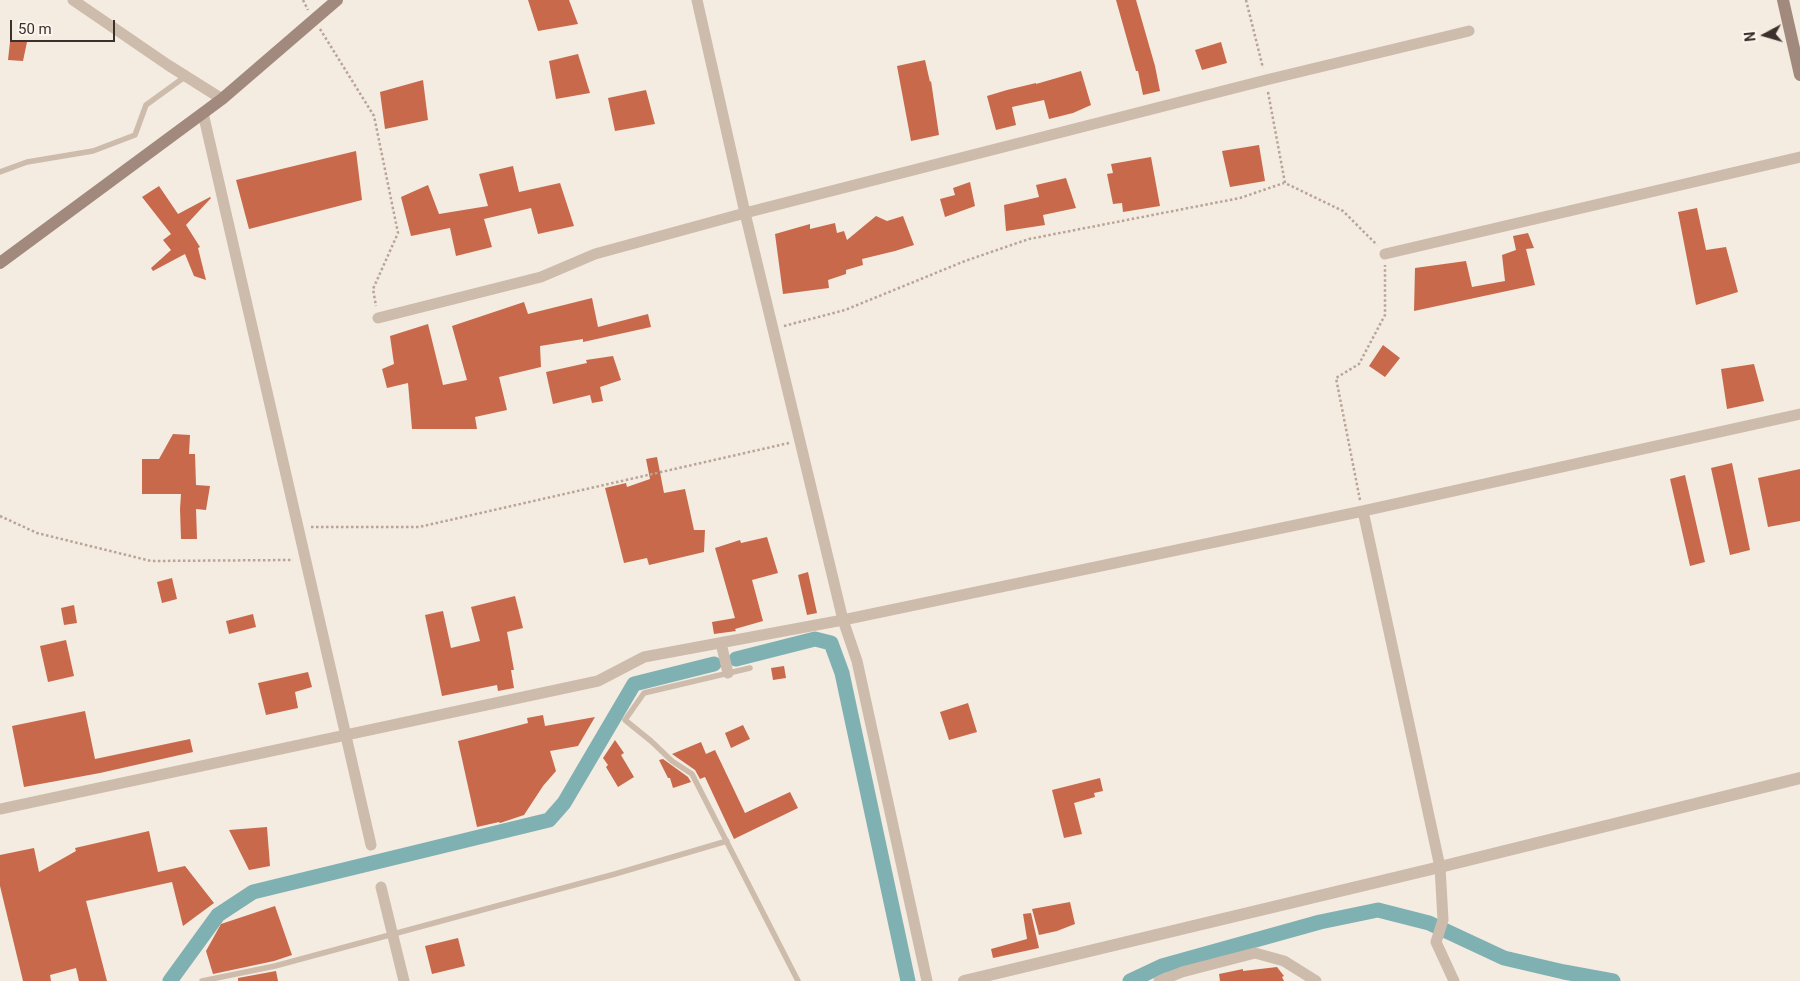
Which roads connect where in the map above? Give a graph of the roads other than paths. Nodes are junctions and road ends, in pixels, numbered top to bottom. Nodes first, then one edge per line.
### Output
1 (73, 0) edge
2 (337, 0) edge
3 (697, 0) edge
4 (1783, 0) edge
5 (1469, 31) dead end
6 (186, 76) junction
7 (1800, 76) edge
8 (222, 99) junction
9 (203, 113) junction
10 (1800, 157) edge
11 (0, 172) edge
12 (745, 213) junction
13 (1385, 254) road end
14 (0, 263) edge
15 (378, 318) road end
16 (1800, 414) edge
17 (1362, 511) junction
18 (843, 620) junction
19 (721, 643) junction
20 (750, 668) dead end
21 (728, 674) junction
22 (345, 735) junction
23 (1800, 778) edge
24 (0, 809) edge
25 (727, 841) junction
26 (371, 845) dead end
27 (1440, 867) junction
28 (381, 887) dead end
29 (392, 933) junction
30 (202, 981) edge
31 (404, 981) edge
32 (798, 981) edge
33 (927, 981) edge
34 (964, 981) edge
35 (1159, 981) edge
36 (1316, 981) edge
37 (1454, 981) edge

1 - 6 street
2 - 8 main road
3 - 12 street
4 - 7 main road
5 - 12 street
6 - 8 street
6 - 11 lane
8 - 9 main road
9 - 14 main road
9 - 22 street
10 - 13 street
12 - 15 street
12 - 18 street
16 - 17 street
17 - 18 street
17 - 27 street
18 - 19 street
18 - 33 street
19 - 21 street
19 - 22 street
20 - 21 lane
21 - 25 lane
22 - 24 street
22 - 26 street
23 - 27 street
25 - 29 lane
25 - 32 lane
27 - 34 street
27 - 37 street
28 - 29 street
29 - 30 lane
29 - 31 street
35 - 36 street

